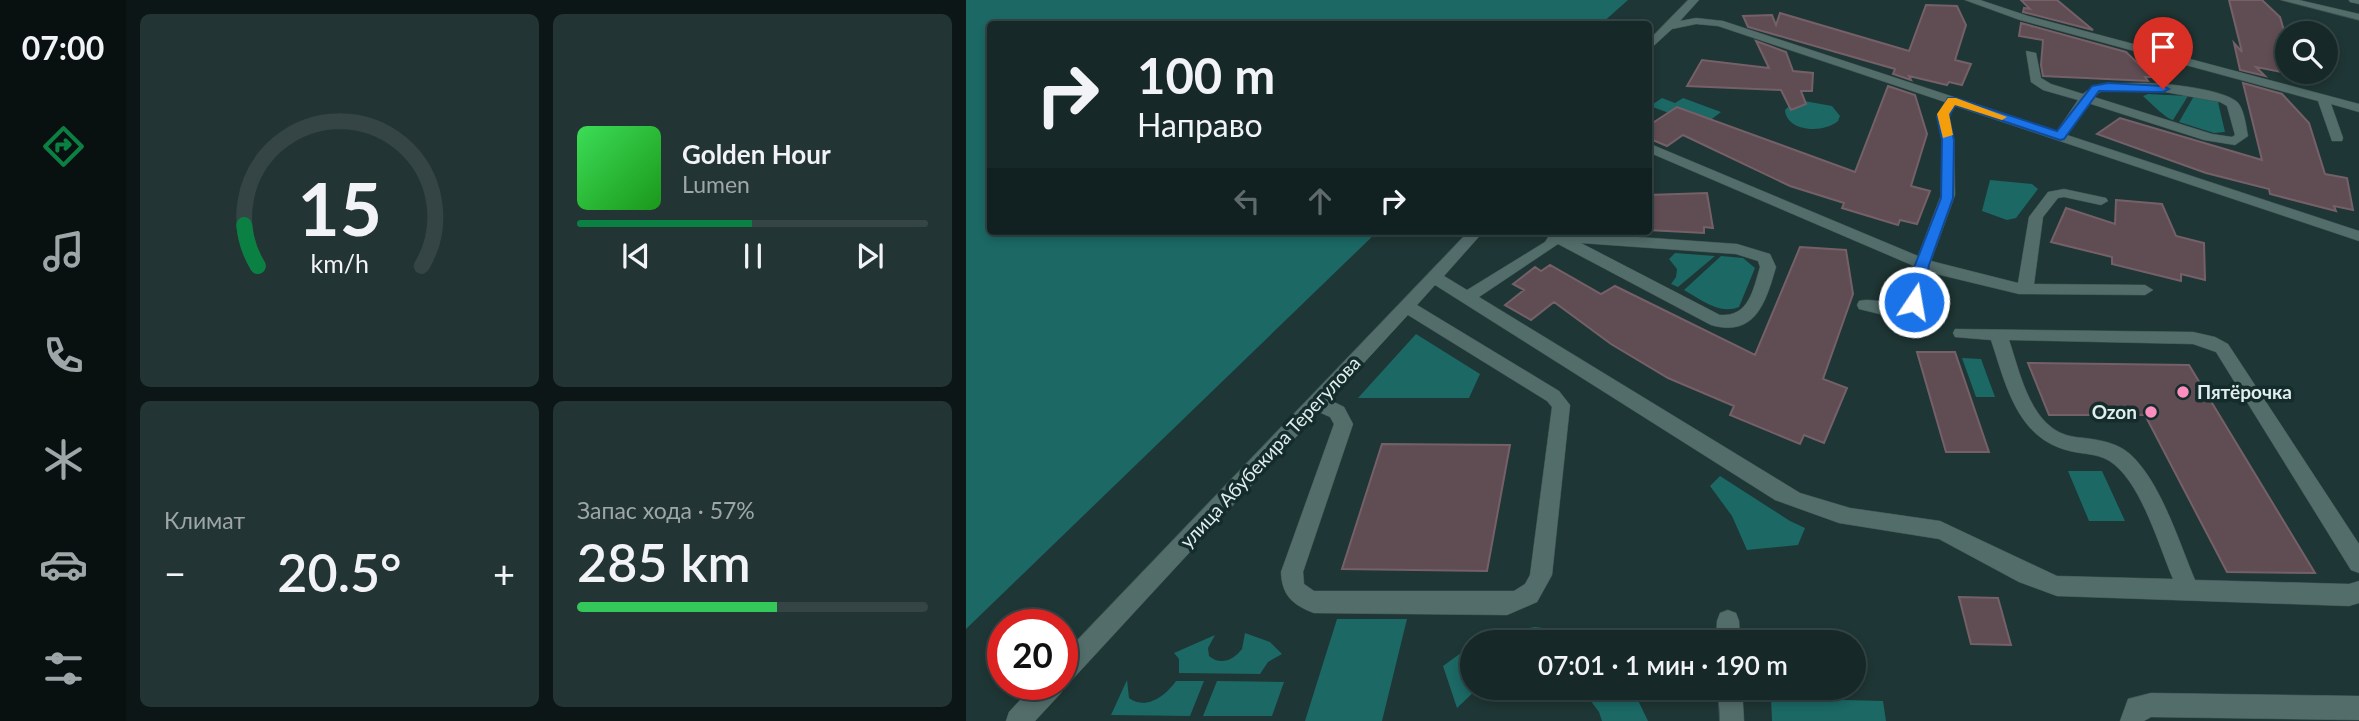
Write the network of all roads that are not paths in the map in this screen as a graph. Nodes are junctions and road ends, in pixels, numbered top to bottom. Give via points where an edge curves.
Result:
1 (1694, 0) edge
2 (1970, 0) edge
3 (2286, 0) edge
4 (2359, 17) edge
5 (1670, 26) junction
6 (1652, 44) edge
7 (2030, 53) dead end
8 (2323, 98) junction
9 (2087, 99) junction
10 (1952, 100) junction
11 (2359, 108) edge
12 (2060, 136) junction
13 (2337, 138) dead end
14 (1652, 149) edge
15 (2101, 201) dead end
16 (1473, 235) edge
17 (1557, 235) edge
18 (1560, 235) edge
19 (1570, 235) edge
20 (2359, 236) edge
21 (1922, 265) junction
22 (1434, 277) junction
23 (2025, 289) junction
24 (2145, 290) dead end
25 (1467, 297) junction
26 (1865, 305) dead end
27 (1407, 306) junction
28 (1961, 333) dead end
29 (1998, 334) junction
30 (1317, 402) junction
31 (2359, 563) edge
32 (2189, 591) junction
33 (2359, 592) edge
34 (1078, 657) edge
35 (1037, 700) edge
36 (1731, 700) edge
37 (2359, 708) edge
38 (2283, 714) edge
39 (1018, 721) edge
40 (1732, 721) edge
41 (2132, 721) edge

1 - 5 street
2 - 8 street
3 - 4 street
5 - 6 street
5 - 10 street via 1696,20 1719,23
7 - 9 street via 2037,82
8 - 11 street
8 - 13 street
9 - 9 street via 2216,139 2235,141 2242,136 2233,104 2211,94 2104,87
9 - 12 street
10 - 12 street
10 - 21 street via 1943,117 1948,140 1948,195
12 - 20 street
14 - 21 street
15 - 23 street via 2053,195 2036,217
16 - 22 street, улица Абубекира Терегулова
17 - 25 street
18 - 19 street via 1726,323 1751,313 1768,267 1765,258 1737,249
21 - 23 street
21 - 26 street via 1911,307 1892,311
22 - 25 street
22 - 27 street, улица Абубекира Терегулова
23 - 24 street
25 - 32 street via 1804,504 1846,517 1938,530 2057,586
27 - 30 street, улица Абубекира Терегулова
27 - 30 street via 1561,405 1541,575 1529,596 1494,604 1314,602 1298,595 1292,572 1344,425 1337,412
28 - 29 street
29 - 31 street via 2193,338 2216,344
29 - 32 street via 2034,424 2059,441 2114,453 2135,473
30 - 34 street, улица Абубекира Терегулова
32 - 33 street
35 - 39 street
36 - 40 street
37 - 38 street
38 - 41 street via 2143,706

